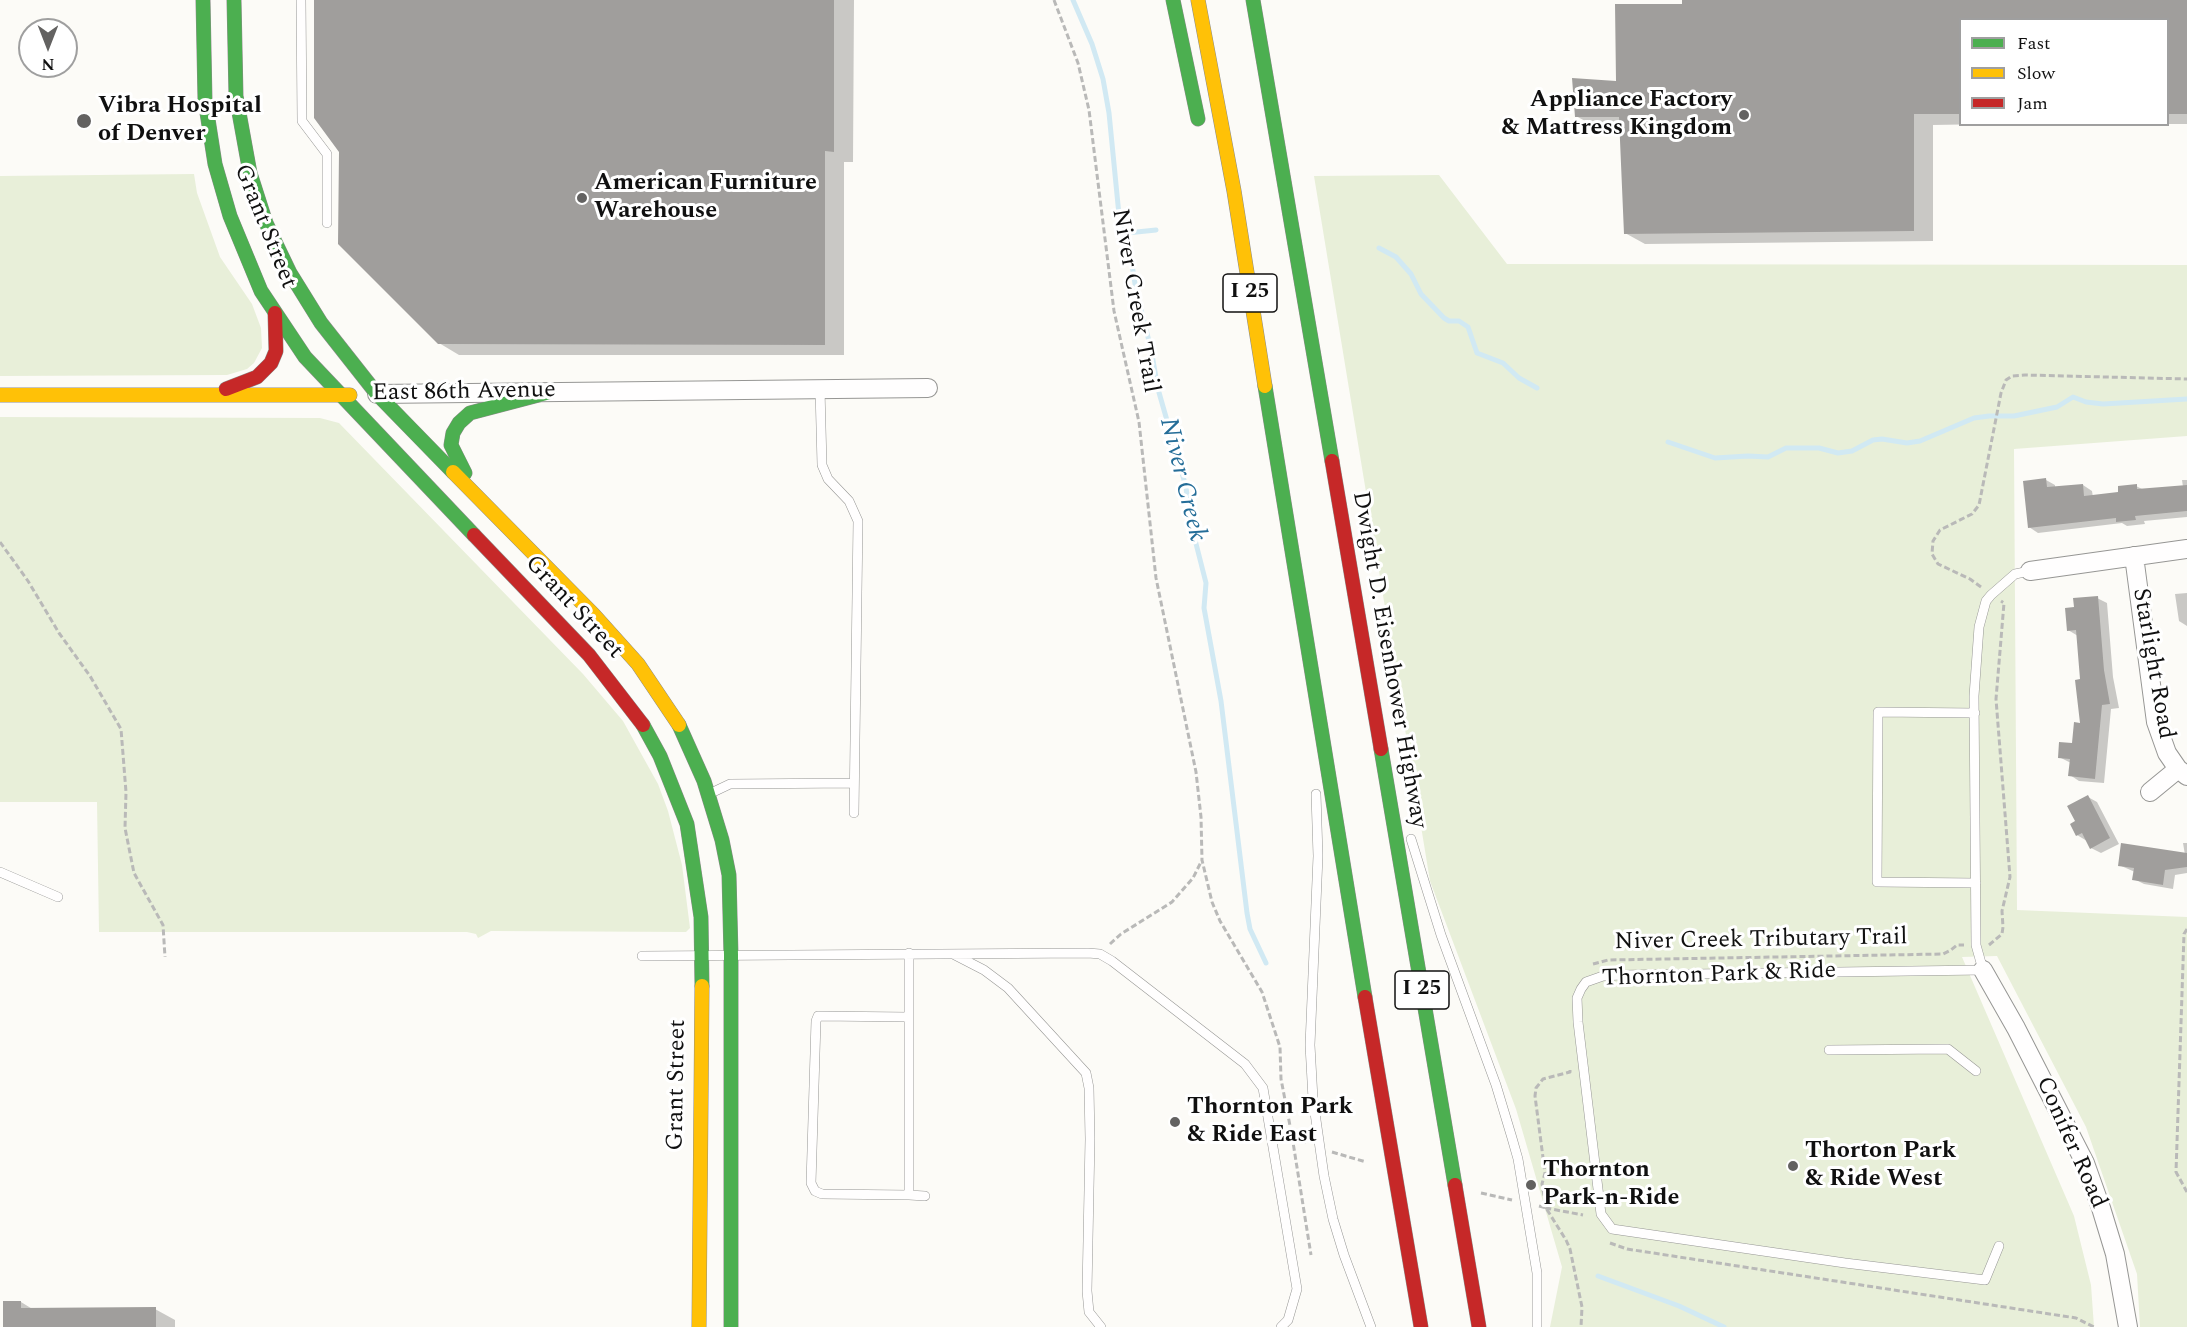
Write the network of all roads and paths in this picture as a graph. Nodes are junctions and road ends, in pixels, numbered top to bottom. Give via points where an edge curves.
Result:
1 (203, 0) edge
2 (234, 0) edge
3 (301, 0) edge
4 (1054, 0) edge
5 (1173, 0) edge
6 (1198, 0) edge
7 (1253, 0) edge
8 (1278, 58) dead end
9 (1202, 136) dead end
10 (1213, 154) dead end
11 (1234, 190) junction
12 (1291, 220) junction
13 (327, 223) dead end
14 (275, 312) junction
15 (2187, 379) edge
16 (928, 388) dead end
17 (820, 389) junction
18 (550, 392) junction
19 (209, 394) junction
20 (377, 394) junction
21 (0, 395) edge
22 (340, 395) junction
23 (479, 497) junction
24 (0, 542) edge
25 (2187, 549) edge
26 (2134, 556) junction
27 (2030, 571) joint
28 (1983, 589) dead end
29 (1998, 600) dead end
30 (1364, 652) junction
31 (1310, 666) junction
32 (1975, 713) junction
33 (1314, 743) dead end
34 (2183, 772) edge
35 (854, 783) junction
36 (1316, 786) dead end
37 (1398, 789) dead end
38 (2150, 792) dead end
39 (708, 794) junction
40 (854, 813) dead end
41 (1410, 834) dead end
42 (1202, 860) junction
43 (0, 872) edge
44 (1976, 883) junction
45 (58, 897) dead end
46 (2187, 929) edge
47 (1959, 945) dead end
48 (1989, 945) dead end
49 (909, 953) junction
50 (951, 953) junction
51 (1100, 954) junction
52 (702, 955) junction
53 (731, 955) junction
54 (642, 956) dead end
55 (165, 957) dead end
56 (1588, 966) dead end
57 (1983, 970) junction
58 (909, 1017) junction
59 (1829, 1050) dead end
60 (1569, 1062) dead end
61 (1976, 1071) dead end
62 (1281, 1079) dead end
63 (1292, 1136) dead end
64 (2187, 1192) edge
65 (909, 1195) junction
66 (925, 1196) dead end
67 (1583, 1215) dead end
68 (1566, 1240) dead end
69 (1999, 1246) dead end
70 (1311, 1255) dead end
71 (699, 1327) edge
72 (731, 1327) edge
73 (1101, 1327) edge
74 (1281, 1327) edge
75 (1371, 1327) edge
76 (1421, 1327) edge
77 (1479, 1327) edge
78 (1537, 1327) edge
79 (1581, 1327) edge
80 (2128, 1327) edge

1 - 14 main road, Grant Street via 205,100 214,164 230,216 261,291
2 - 20 main road, Grant Street via 238,107 250,173 266,223 321,324
3 - 13 lane via 302,121 327,154
4 - 42 path, Niver Creek Trail via 1078,63 1089,110 1118,334 1139,422 1156,579 1196,772
5 - 9 main road
6 - 11 main road, I 25
7 - 12 main road, Dwight D. Eisenhower Highway / I 25
8 - 12 main road
10 - 11 main road
11 - 31 main road, I 25
12 - 30 main road, Dwight D. Eisenhower Highway / I 25
14 - 19 main road via 276,351 271,363 257,378
14 - 22 main road, Grant Street via 305,357
15 - 28 path via 2017,375 2006,380 1979,505 1972,514 1940,530 1932,548 1938,564
16 - 17 street, East 86th Avenue
17 - 18 street, East 86th Avenue
17 - 35 lane via 822,465 828,479 849,501 858,521
18 - 20 street, East 86th Avenue
18 - 23 main road via 470,413 453,433 451,445 455,456
19 - 21 main road, East 86th Avenue
19 - 22 main road, East 86th Avenue
20 - 22 main road, East 86th Avenue
20 - 23 main road, Grant Street
22 - 52 main road, Grant Street via 589,655 641,721 660,756 687,824 701,917
23 - 39 main road, Grant Street via 638,664 678,722
24 - 55 path via 121,729 125,828 134,873 164,925
25 - 26 street
26 - 27 street
26 - 34 street, Starlight Road via 2156,722 2167,753
27 - 32 lane via 2015,574 1986,601 1979,627
29 - 48 path via 2004,603 1996,699 2010,877 2001,934
30 - 37 lane
30 - 77 main road, Dwight D. Eisenhower Highway / I 25
31 - 33 lane
31 - 76 main road, I 25
32 - 44 lane
32 - 44 lane via 1878,712 1877,882
34 - 38 street, Starlight Road
35 - 39 lane via 730,784
35 - 40 lane
36 - 75 lane via 1318,856 1310,1045 1313,1099 1333,1219
39 - 53 main road, Grant Street via 729,875
41 - 78 lane via 1512,1137 1537,1273
42 - 51 path via 1193,878 1172,902 1121,934
42 - 62 path, Niver Creek Trail via 1220,921 1262,992 1275,1027
43 - 45 lane
44 - 57 lane via 1976,952
46 - 64 path via 2176,1172
47 - 56 path, Niver Creek Tributary Trail via 1943,954 1608,960
49 - 50 lane
49 - 53 lane
49 - 58 lane
50 - 51 lane
50 - 73 lane via 1008,988 1086,1073 1090,1139 1087,1291 1089,1312
51 - 74 lane via 1245,1064 1263,1088 1298,1289 1288,1320
52 - 53 lane
52 - 54 lane
52 - 71 main road, Grant Street
53 - 72 main road, Grant Street
57 - 69 lane, Thornton Park & Ride via 1596,978 1586,982 1577,998 1578,1022 1600,1214 1612,1229 1985,1280
57 - 80 street, Conifer Road via 2085,1163 2115,1254
58 - 65 lane
58 - 65 lane via 818,1016 811,1183 814,1191 822,1194
59 - 61 lane via 1948,1049
60 - 67 path via 1570,1072 1543,1079 1536,1088 1545,1173 1542,1184 1546,1208
63 - 70 path
65 - 66 lane
68 - 79 path via 1580,1296

